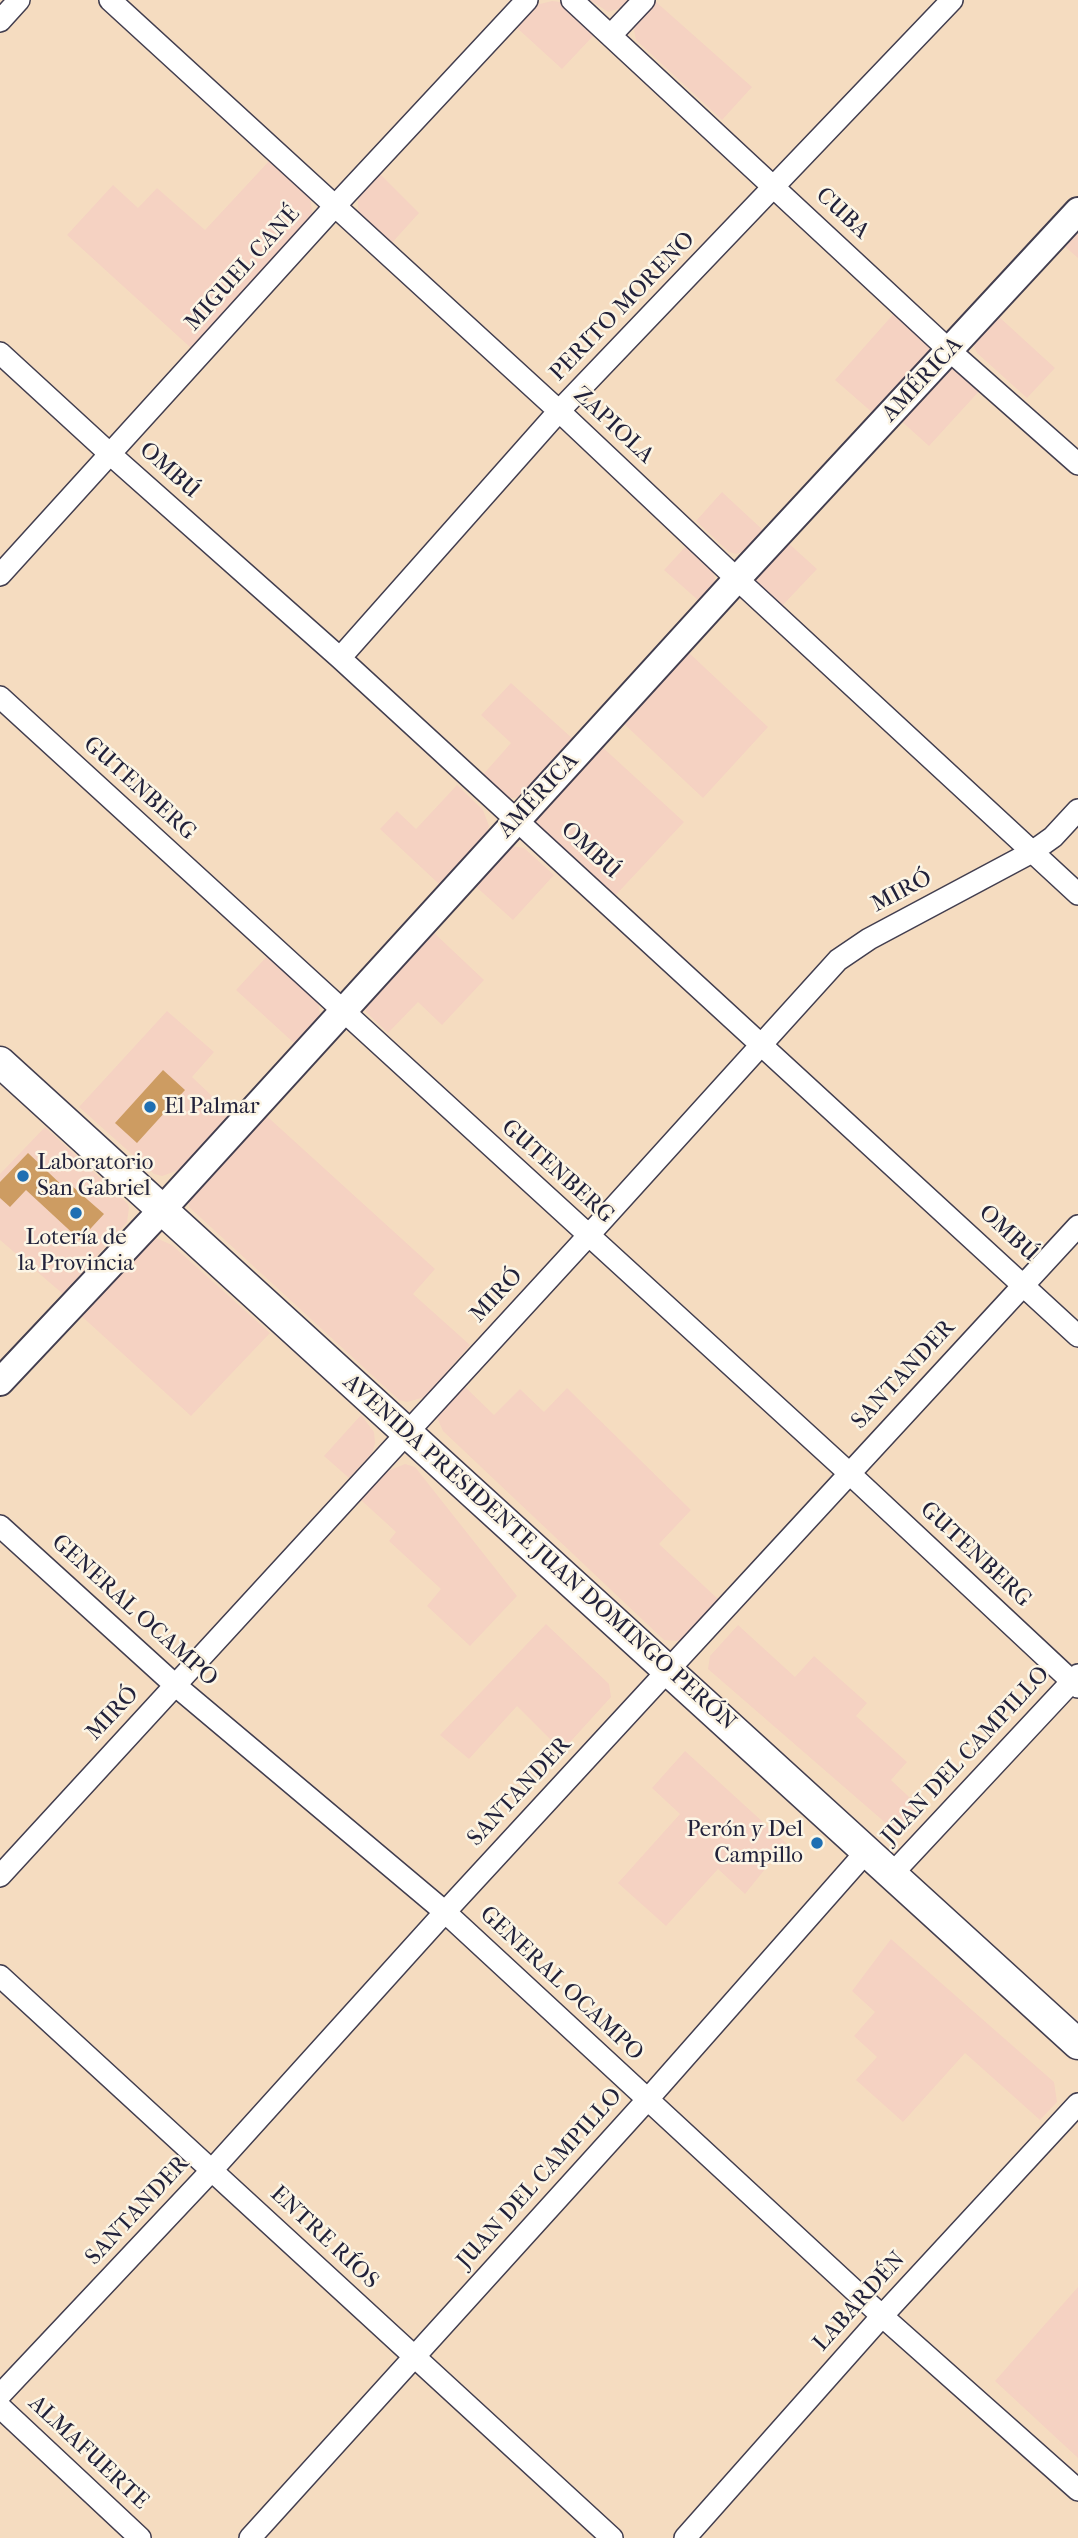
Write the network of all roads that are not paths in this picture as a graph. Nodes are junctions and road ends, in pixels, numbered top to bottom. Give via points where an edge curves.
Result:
1 (19, 0) edge
2 (110, 0) edge
3 (527, 0) edge
4 (572, 0) edge
5 (644, 0) edge
6 (952, 0) edge
7 (0, 21) edge
8 (611, 35) junction
9 (774, 187) junction
10 (335, 206) junction
11 (1078, 211) edge
12 (950, 351) junction
13 (0, 352) edge
14 (559, 411) junction
15 (110, 454) junction
16 (1078, 464) edge
17 (0, 575) edge
18 (737, 579) junction
19 (340, 659) junction
20 (0, 697) edge
21 (1078, 810) edge
22 (517, 820) junction
23 (1032, 852) junction
24 (1078, 894) edge
25 (342, 1010) junction
26 (761, 1044) junction
27 (0, 1062) edge
28 (161, 1211) junction
29 (1078, 1226) edge
30 (588, 1236) junction
31 (1024, 1285) junction
32 (1078, 1336) edge
33 (0, 1382) edge
34 (406, 1432) junction
35 (849, 1473) junction
36 (0, 1526) edge
37 (668, 1670) junction
38 (1076, 1681) edge
39 (176, 1685) junction
40 (866, 1852) junction
41 (892, 1874) junction
42 (0, 1875) edge
43 (445, 1912) junction
44 (0, 1976) edge
45 (1078, 2044) edge
46 (648, 2099) junction
47 (1078, 2104) edge
48 (212, 2170) junction
49 (882, 2316) junction
50 (413, 2357) junction
51 (0, 2395) edge
52 (0, 2407) edge
53 (1078, 2490) edge
54 (140, 2538) edge
55 (250, 2538) edge
56 (612, 2538) edge
57 (685, 2538) edge

1 - 7 street
2 - 10 street, ZAPIOLA
3 - 10 street, MIGUEL CANÉ
4 - 8 street, CUBA
5 - 8 street
6 - 9 street, PERITO MORENO
8 - 9 street, CUBA
9 - 12 street, CUBA
9 - 14 street, PERITO MORENO
10 - 14 street, ZAPIOLA
10 - 15 street, MIGUEL CANÉ
11 - 12 street, AMÉRICA
12 - 16 street, CUBA
12 - 18 street, AMÉRICA
13 - 15 street, OMBÚ
14 - 18 street, ZAPIOLA
14 - 19 street, PERITO MORENO
15 - 17 street, MIGUEL CANÉ
15 - 19 street, OMBÚ
18 - 22 street, AMÉRICA
18 - 23 street, ZAPIOLA
19 - 22 street, OMBÚ
20 - 25 street, GUTENBERG
21 - 23 street, MIRÓ
22 - 25 street, AMÉRICA
22 - 26 street, OMBÚ
23 - 24 street, ZAPIOLA
23 - 26 street, MIRÓ via 852,949
25 - 28 street, AMÉRICA
25 - 30 street, GUTENBERG
26 - 30 street, MIRÓ
26 - 31 street, OMBÚ
27 - 28 main road, AVENIDA PRESIDENTE JUAN DOMINGO PERÓN
28 - 33 street, AMÉRICA
28 - 34 main road, AVENIDA PRESIDENTE JUAN DOMINGO PERÓN
29 - 31 street, SANTANDER
30 - 34 street, MIRÓ
30 - 35 street, GUTENBERG
31 - 32 street, OMBÚ
31 - 35 street, SANTANDER
34 - 37 main road, AVENIDA PRESIDENTE JUAN DOMINGO PERÓN
34 - 39 street, MIRÓ
35 - 37 street, SANTANDER
35 - 38 street, GUTENBERG
36 - 39 street, GENERAL OCAMPO
37 - 40 main road, AVENIDA PRESIDENTE JUAN DOMINGO PERÓN
37 - 43 street, SANTANDER
38 - 41 street, JUAN DEL CAMPILLO
39 - 42 street, MIRÓ
39 - 43 street, GENERAL OCAMPO
40 - 41 main road, AVENIDA PRESIDENTE JUAN DOMINGO PERÓN
40 - 46 street, JUAN DEL CAMPILLO
41 - 45 main road, AVENIDA PRESIDENTE JUAN DOMINGO PERÓN
43 - 46 street, GENERAL OCAMPO
43 - 48 street, SANTANDER
44 - 48 street, ENTRE RÍOS
46 - 49 street, GENERAL OCAMPO
46 - 50 street, JUAN DEL CAMPILLO
47 - 49 street, LABARDÉN
48 - 50 street, ENTRE RÍOS
48 - 51 street, SANTANDER
49 - 53 street, GENERAL OCAMPO
49 - 57 street, LABARDÉN
50 - 55 street, JUAN DEL CAMPILLO
50 - 56 street, ENTRE RÍOS
52 - 54 street, ALMAFUERTE

